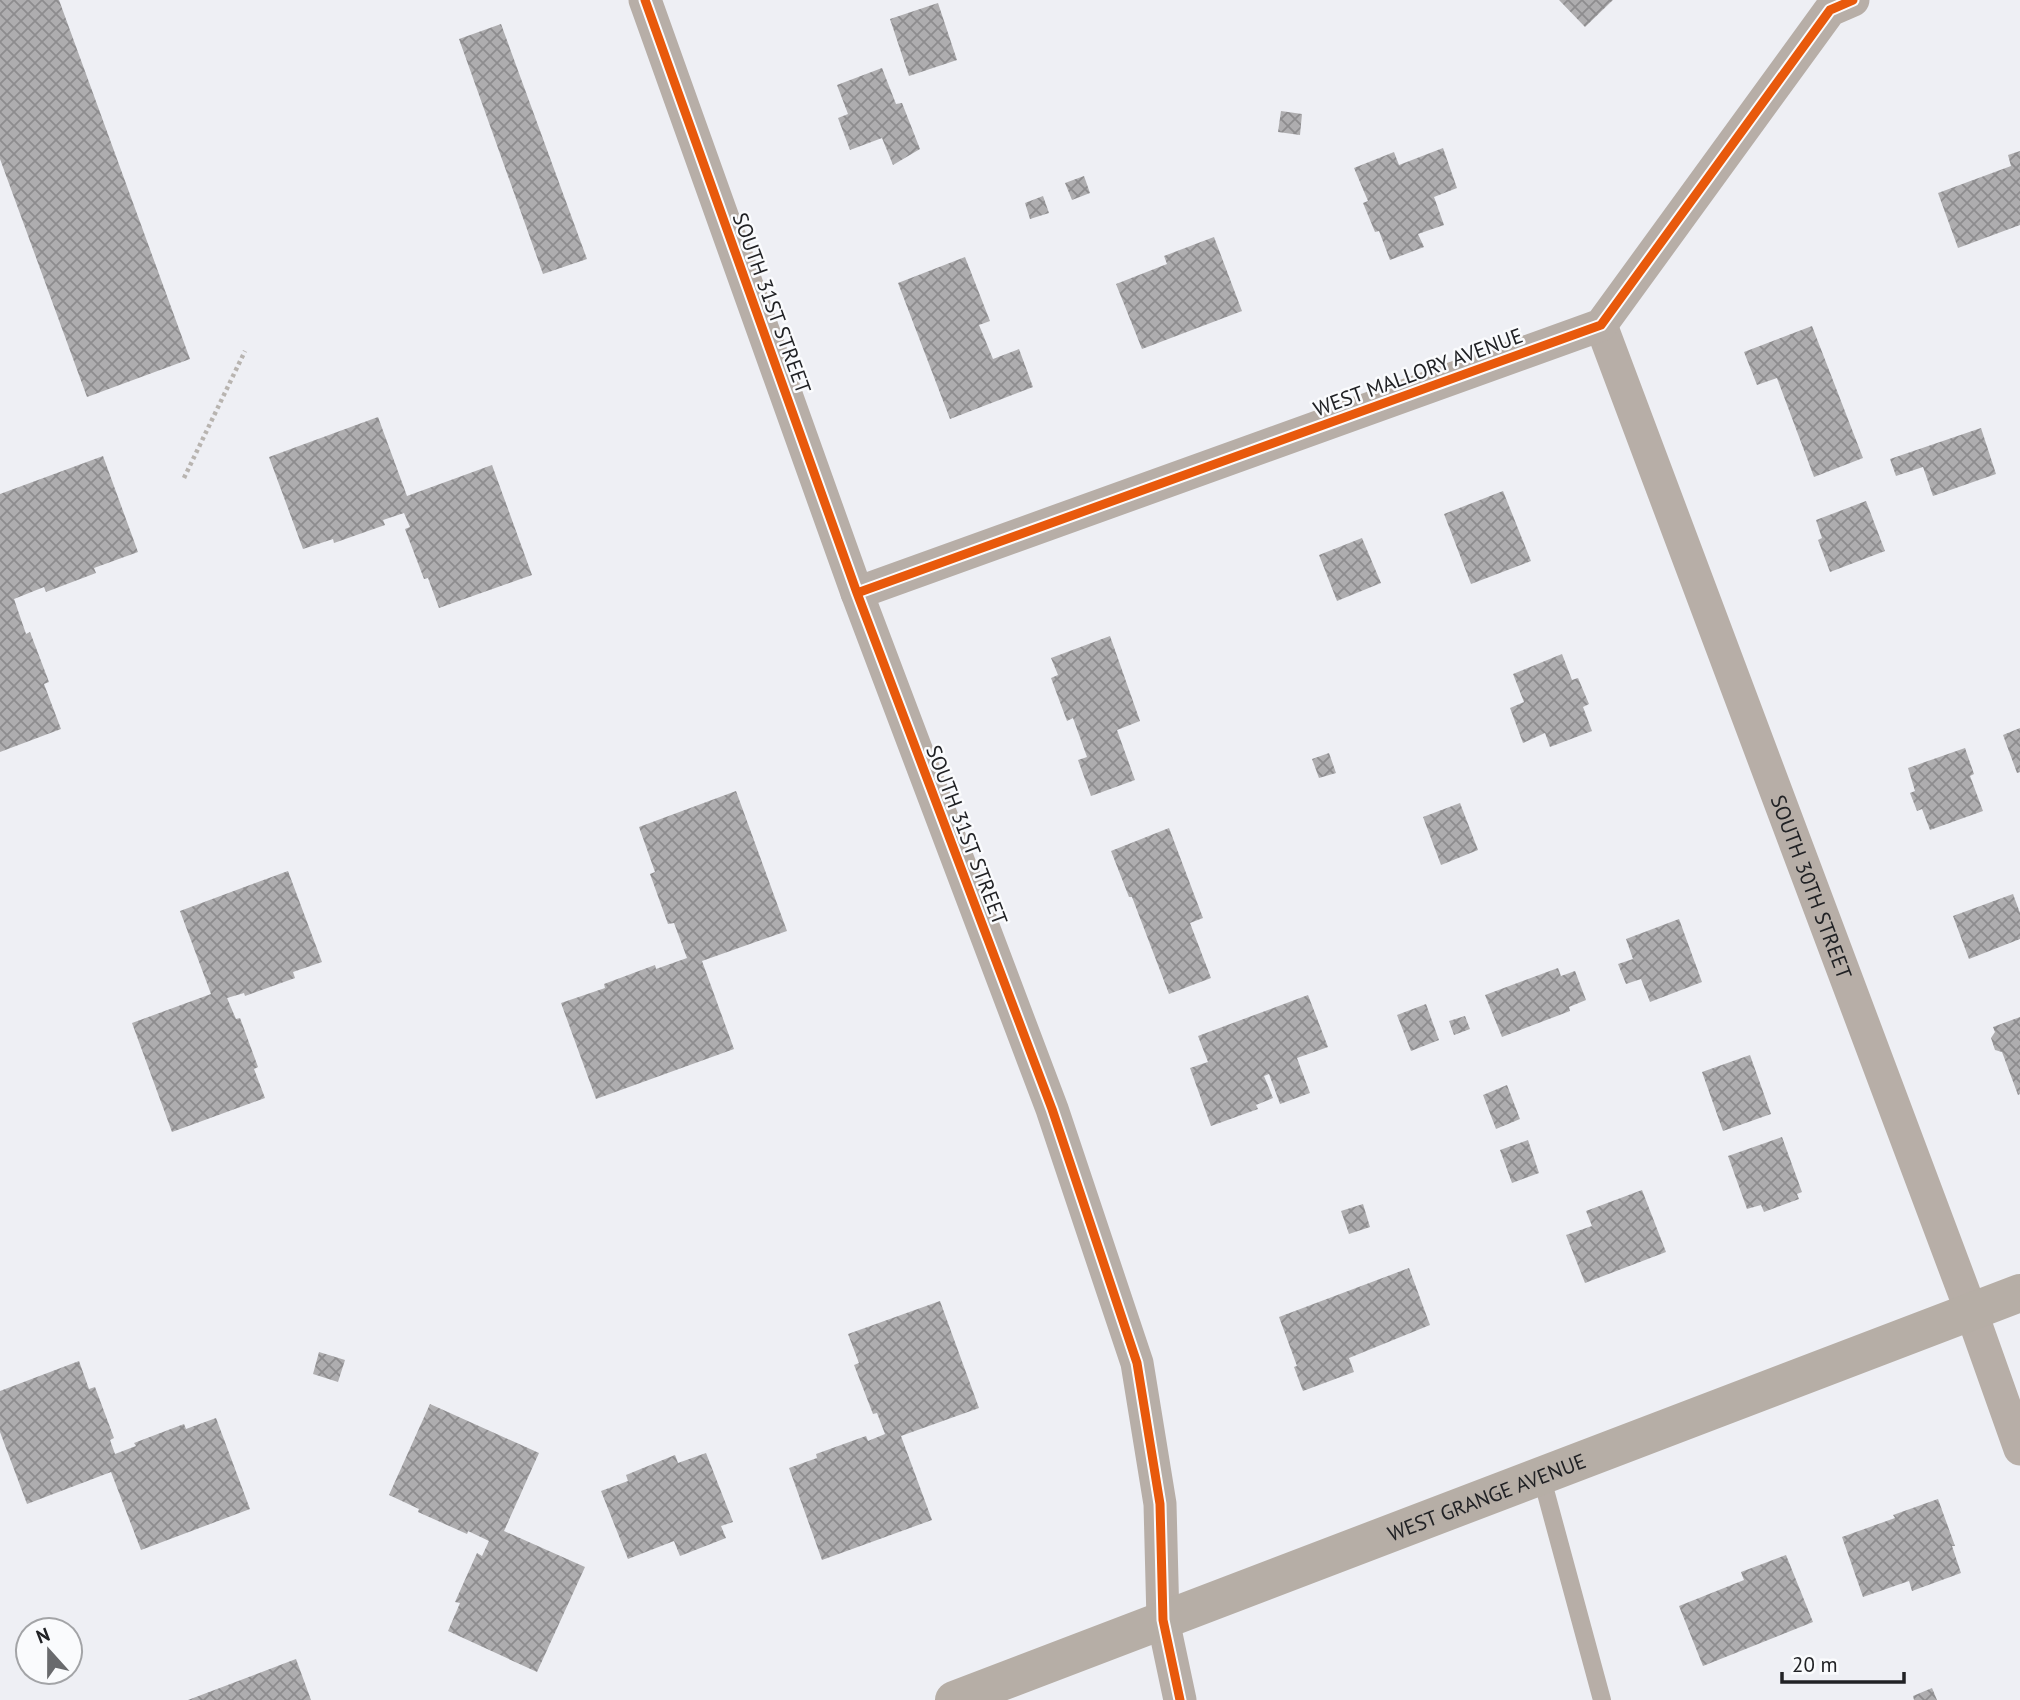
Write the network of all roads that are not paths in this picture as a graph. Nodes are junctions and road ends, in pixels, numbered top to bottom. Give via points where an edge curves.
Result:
1 (645, 0) edge
2 (1834, 3) edge
3 (1601, 325) junction
4 (857, 593) junction
5 (2020, 1293) edge
6 (1971, 1311) junction
7 (2020, 1448) edge
8 (1541, 1475) junction
9 (1163, 1620) junction
10 (954, 1700) edge
11 (1180, 1700) edge
12 (1602, 1700) edge

1 - 4 street, SOUTH 31ST STREET
2 - 3 street
3 - 4 street, WEST MALLORY AVENUE
3 - 6 street, SOUTH 30TH STREET
4 - 9 street, SOUTH 31ST STREET via 1052,1109 1138,1363 1160,1504
5 - 6 street, WEST GRANGE AVENUE
6 - 7 street, SOUTH 30TH STREET
6 - 8 street, WEST GRANGE AVENUE
8 - 9 street, WEST GRANGE AVENUE
8 - 12 lane
9 - 10 street, WEST GRANGE AVENUE
9 - 11 street, SOUTH 31ST STREET

